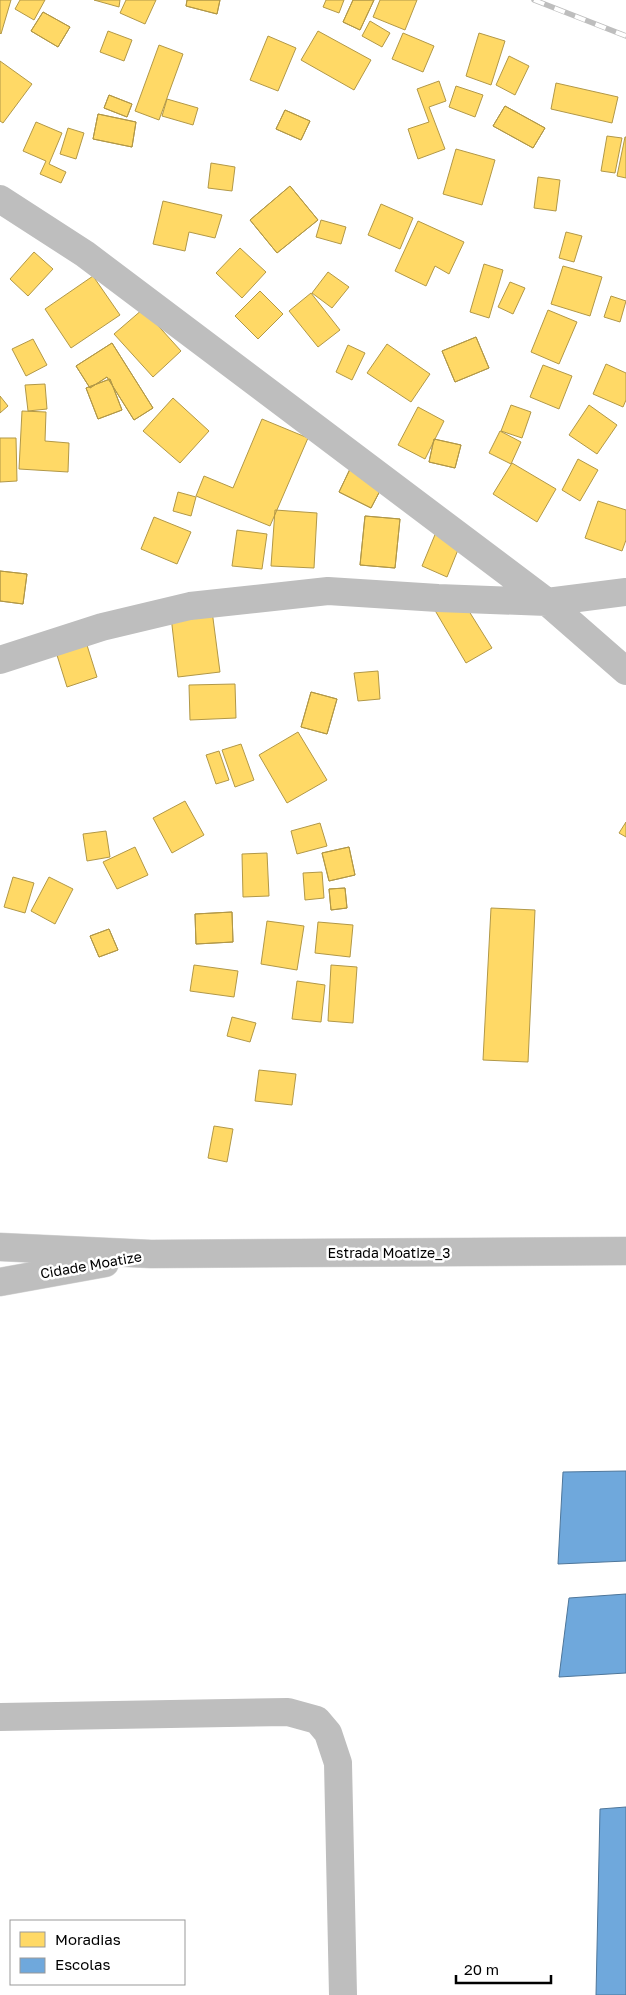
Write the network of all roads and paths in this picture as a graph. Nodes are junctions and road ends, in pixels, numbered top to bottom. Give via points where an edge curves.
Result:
1 (0, 199) edge
2 (626, 592) edge
3 (548, 602) junction
4 (0, 660) edge
5 (626, 671) edge
6 (0, 1247) edge
7 (626, 1251) edge
8 (151, 1254) junction
9 (0, 1282) edge
10 (0, 1717) edge
11 (343, 1995) edge

1 - 3 main road via 85,254
2 - 3 main road
3 - 4 main road via 318,592 190,606 102,628
3 - 5 main road
6 - 8 main road, Cidade Moatize
7 - 8 main road, Estrada Moatize_3
8 - 9 main road, Cidade Moatize
10 - 11 main road via 288,1712 317,1720 328,1733 338,1763

